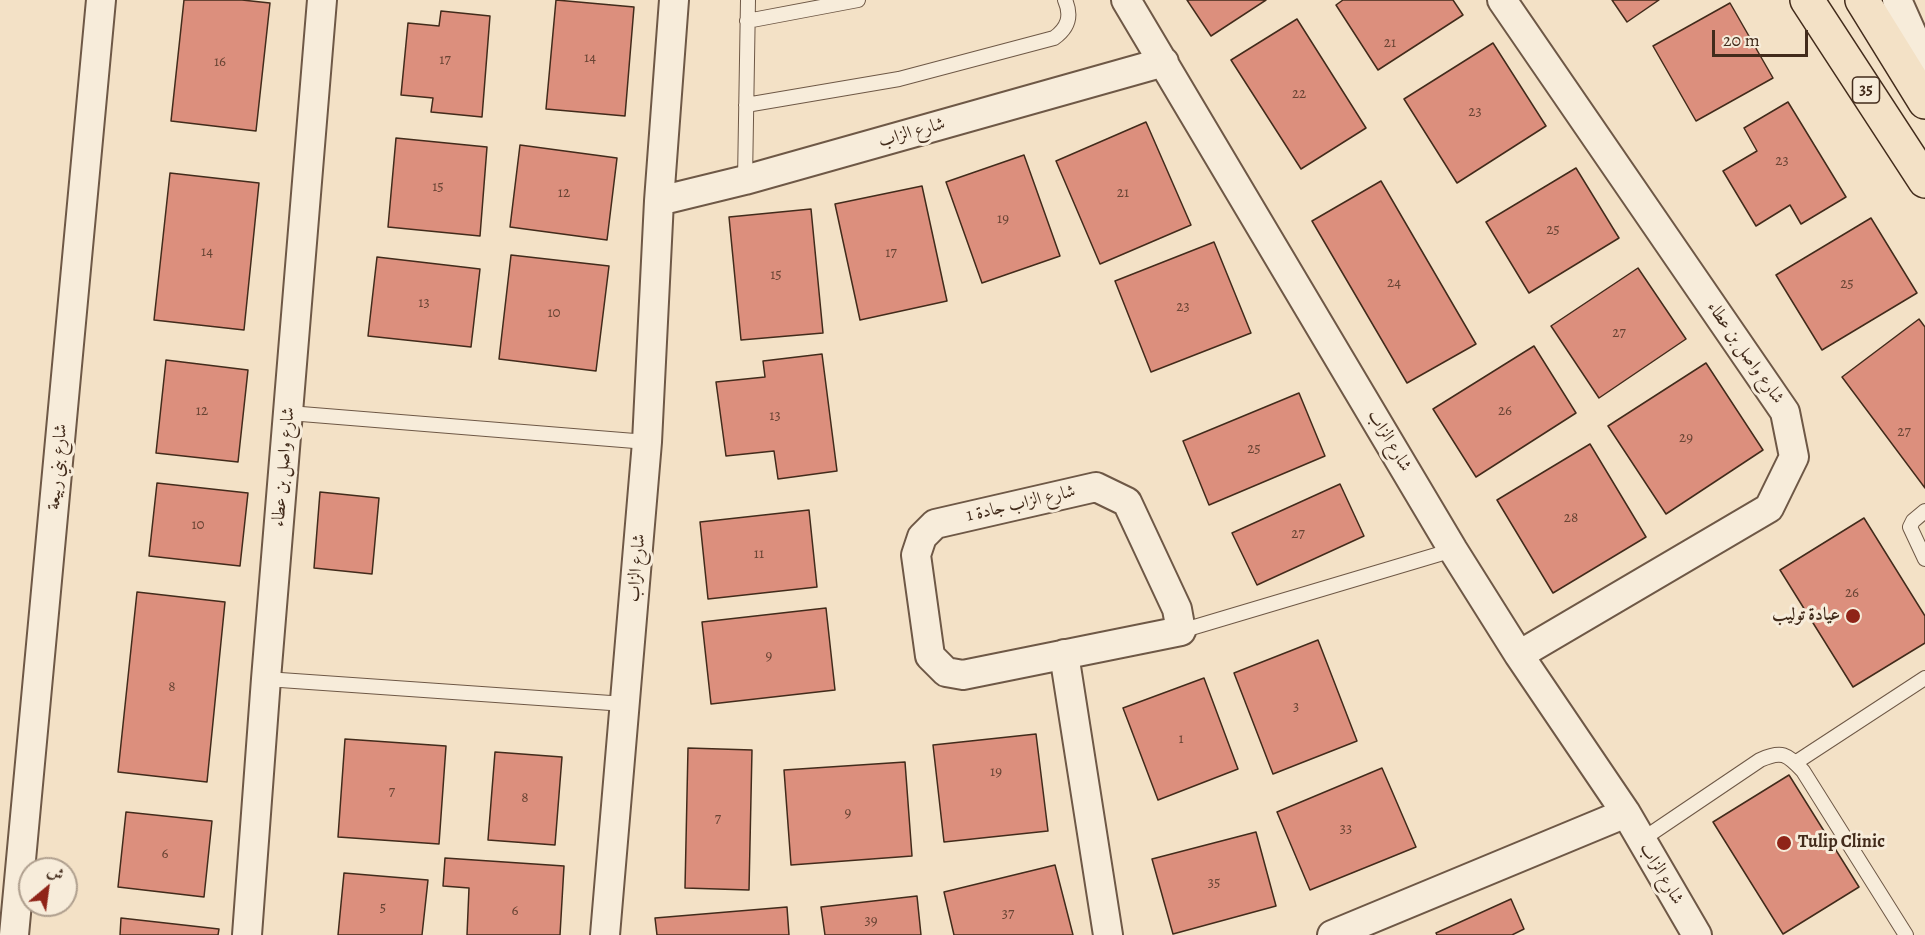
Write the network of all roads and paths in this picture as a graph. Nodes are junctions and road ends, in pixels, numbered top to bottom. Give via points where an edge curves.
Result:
1 (101, 0) edge
2 (322, 0) edge
3 (675, 0) edge
4 (748, 0) edge
5 (858, 0) edge
6 (1065, 0) edge
7 (1126, 0) edge
8 (1502, 0) edge
9 (1807, 0) edge
10 (1862, 0) edge
11 (1897, 0) edge
12 (747, 21) junction
13 (1164, 62) junction
14 (1925, 63) edge
15 (1925, 102) edge
16 (746, 105) junction
17 (745, 180) junction
18 (1925, 180) edge
19 (659, 201) junction
20 (289, 413) junction
21 (647, 442) junction
22 (1925, 511) edge
23 (1453, 550) junction
24 (1925, 560) edge
25 (1181, 631) junction
26 (1064, 654) junction
27 (1519, 655) junction
28 (266, 678) junction
29 (1925, 678) edge
30 (625, 704) junction
31 (1795, 763) junction
32 (1626, 813) junction
33 (1640, 841) junction
34 (14, 935) edge
35 (247, 935) edge
36 (605, 935) edge
37 (1108, 935) edge
38 (1332, 935) edge
39 (1697, 935) edge
40 (1906, 935) edge

1 - 34 street, شارع بني ربيعة
2 - 20 street, شارع واصل بن عطاء
3 - 19 street, شارع الزاب
4 - 12 lane
5 - 12 lane
6 - 16 lane via 1069,19 1054,38 899,79
7 - 13 street, شارع الزاب
8 - 27 street, شارع واصل بن عطاء via 1785,412 1794,457 1769,508
9 - 18 main road, 35
10 - 15 main road, 35
11 - 14 street
12 - 16 lane
13 - 17 street, شارع الزاب
13 - 23 street, شارع الزاب
16 - 17 lane
17 - 19 street, شارع الزاب
19 - 21 street, شارع الزاب
20 - 21 lane
20 - 28 street, شارع واصل بن عطاء
21 - 30 street, شارع الزاب
22 - 24 lane via 1910,527
23 - 25 lane
23 - 27 street, شارع الزاب
25 - 26 street, شارع الزاب جادة 1
25 - 26 street, شارع الزاب جادة 1 via 1177,609 1127,502 1096,487 935,524 922,537 916,555 930,656 946,672 963,675
26 - 37 street
27 - 32 street, شارع الزاب
28 - 30 lane
28 - 35 street, شارع واصل بن عطاء
29 - 31 lane
30 - 36 street, شارع الزاب
31 - 33 lane via 1777,754 1760,760
31 - 40 lane
32 - 33 street, شارع الزاب
32 - 38 street
33 - 39 street, شارع الزاب

